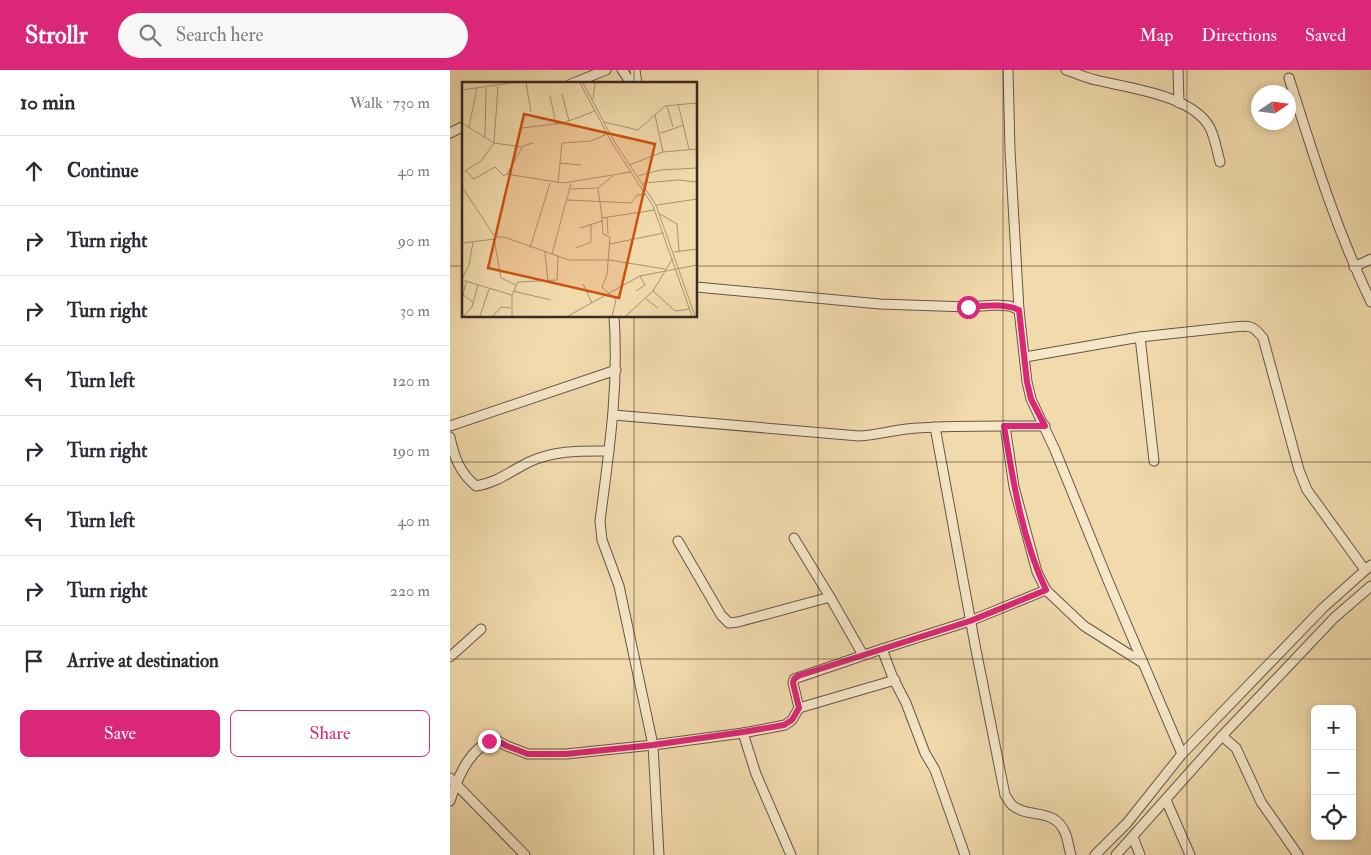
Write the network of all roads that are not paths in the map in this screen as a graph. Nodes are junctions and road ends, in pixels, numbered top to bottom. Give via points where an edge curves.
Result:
1 (606, 70) edge
2 (622, 70) edge
3 (1008, 70) edge
4 (1066, 70) edge
5 (1178, 70) edge
6 (1289, 78) dead end
7 (576, 82) edge
8 (631, 82) edge
9 (1179, 103) junction
10 (462, 127) edge
11 (450, 133) edge
12 (1220, 162) dead end
13 (1371, 259) edge
14 (1354, 267) junction
15 (698, 287) edge
16 (1371, 302) edge
17 (1019, 310) junction
18 (614, 318) edge
19 (1140, 337) junction
20 (1025, 357) junction
21 (616, 370) junction
22 (614, 415) junction
23 (450, 426) edge
24 (1004, 426) junction
25 (1045, 426) junction
26 (935, 427) junction
27 (450, 438) edge
28 (609, 451) junction
29 (1154, 461) dead end
30 (794, 538) dead end
31 (678, 541) dead end
32 (1368, 567) edge
33 (1371, 586) edge
34 (1046, 590) junction
35 (830, 596) junction
36 (970, 621) junction
37 (481, 629) dead end
38 (882, 649) junction
39 (863, 655) junction
40 (450, 657) edge
41 (1143, 663) junction
42 (895, 680) junction
43 (799, 708) junction
44 (743, 732) junction
45 (1222, 736) junction
46 (653, 745) junction
47 (1182, 754) junction
48 (453, 780) edge
49 (1166, 800) junction
50 (450, 801) edge
51 (1133, 837) junction
52 (525, 855) edge
53 (659, 855) edge
54 (792, 855) edge
55 (965, 855) edge
56 (1070, 855) edge
57 (1095, 855) edge
58 (1116, 855) edge
59 (1140, 855) edge
60 (1190, 855) edge
61 (1298, 855) edge

1 - 7 street
2 - 8 street
3 - 17 street
4 - 9 street
5 - 9 street
6 - 14 street via 1329,203
9 - 12 street via 1189,107 1210,128
10 - 11 street
13 - 14 street
14 - 16 street
15 - 17 street via 880,304 996,305
17 - 20 street
18 - 21 street
19 - 20 street
19 - 29 street
19 - 32 street via 1245,326 1255,328 1263,338 1299,470 1308,490
20 - 25 street via 1031,399
21 - 22 street
21 - 23 street
22 - 26 street via 859,436
22 - 28 street
24 - 25 street
24 - 26 street
24 - 34 street via 1014,488 1037,572
25 - 41 street
26 - 36 street
27 - 28 street via 459,466 476,486 548,455 570,451
28 - 46 street via 600,521 602,540 619,586
30 - 35 street
31 - 35 street via 721,615 729,623
32 - 47 street via 1323,608
33 - 45 street via 1334,618
34 - 36 street
34 - 41 street via 1084,626
35 - 39 street
36 - 38 street
36 - 56 street via 1005,795 1013,805 1057,821 1066,834
37 - 40 street
38 - 39 street
38 - 42 street
39 - 43 street via 794,679
41 - 47 street
42 - 43 street
42 - 55 street via 935,770
43 - 44 street via 792,720 784,725
44 - 46 street
44 - 54 street via 756,774
45 - 49 street
45 - 61 street via 1236,748 1261,802
46 - 48 street via 566,754 528,754 496,740 489,741
46 - 53 street
47 - 57 street via 1127,823
48 - 50 street
48 - 52 street
49 - 51 street
49 - 60 street
51 - 58 street
51 - 59 street

